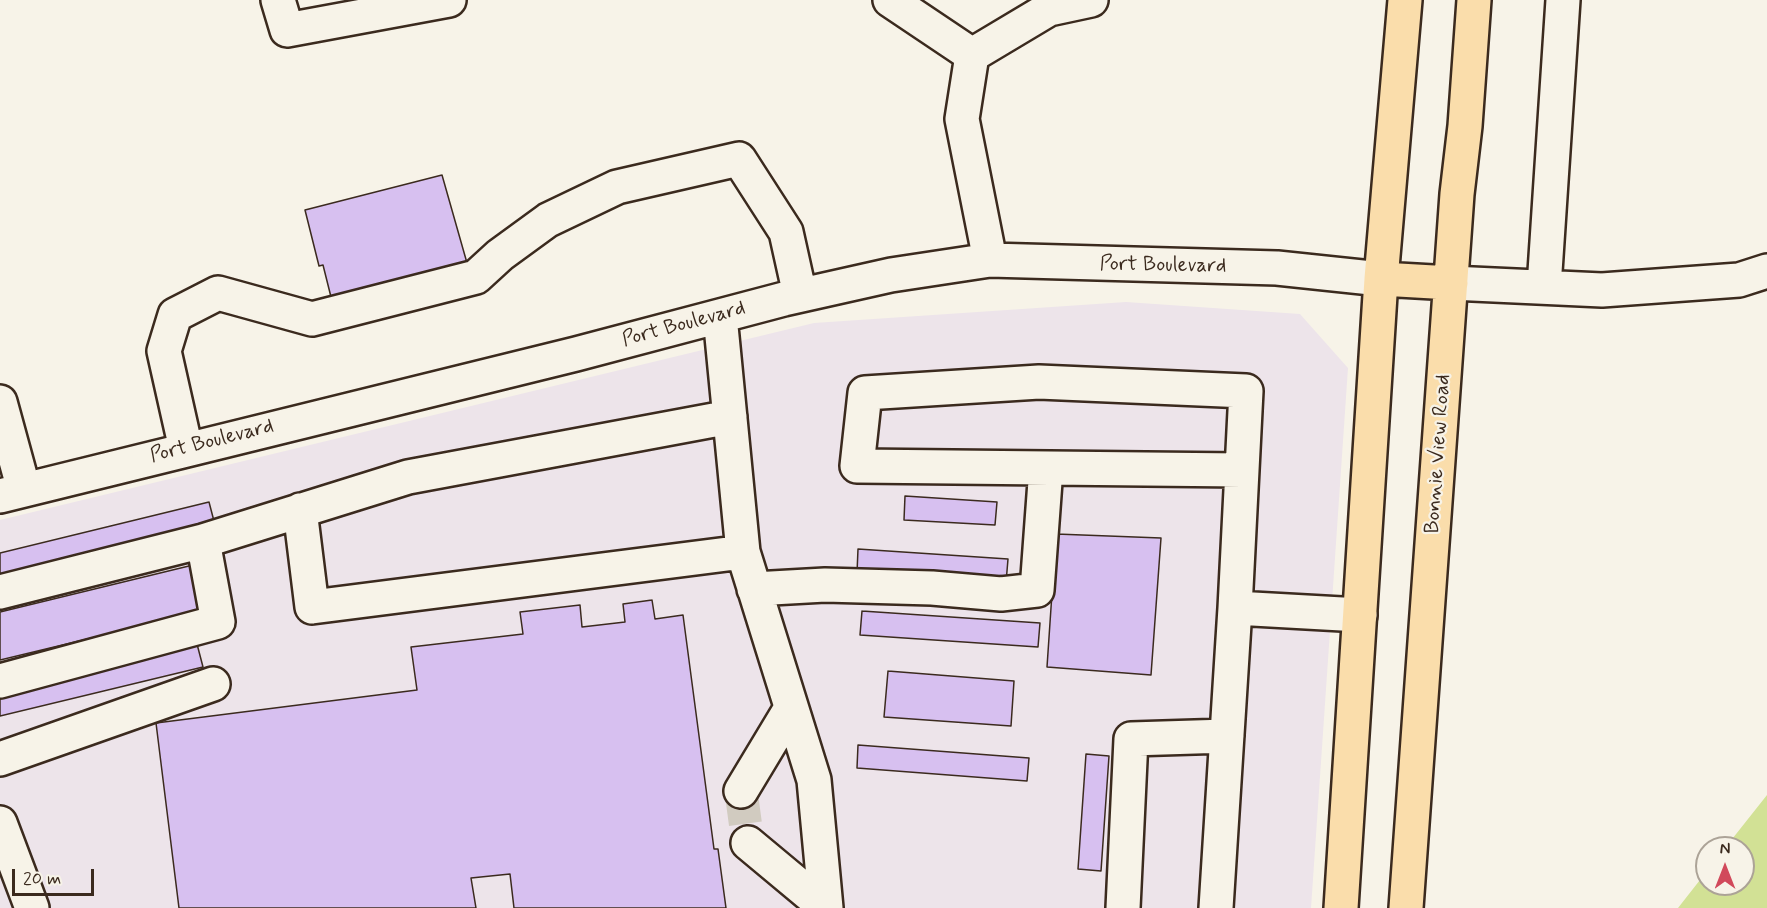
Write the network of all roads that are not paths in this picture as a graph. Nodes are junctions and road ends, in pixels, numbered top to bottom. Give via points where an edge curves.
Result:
1 (279, 0) edge
2 (449, 0) edge
3 (890, 0) edge
4 (1091, 0) edge
5 (1405, 0) edge
6 (1474, 0) edge
7 (1563, 0) edge
8 (1048, 4) edge
9 (972, 55) junction
10 (990, 260) junction
11 (1767, 271) edge
12 (1381, 279) junction
13 (1451, 283) junction
14 (1544, 287) junction
15 (800, 295) junction
16 (720, 316) junction
17 (0, 402) edge
18 (730, 417) junction
19 (186, 449) junction
20 (1046, 468) junction
21 (1242, 470) junction
22 (12, 493) edge
23 (300, 510) junction
24 (203, 541) junction
25 (743, 552) junction
26 (754, 589) junction
27 (0, 592) edge
28 (1235, 608) junction
29 (1360, 615) junction
30 (0, 681) edge
31 (213, 684) dead end
32 (791, 708) junction
33 (1227, 736) junction
34 (0, 759) edge
35 (741, 791) tunnel mouth
36 (0, 823) edge
37 (748, 843) tunnel mouth
38 (32, 908) edge
39 (826, 908) edge
40 (1123, 908) edge
41 (1216, 908) edge
42 (1341, 908) edge
43 (1406, 908) edge

1 - 2 street via 287,30
3 - 9 street
4 - 8 street
5 - 12 main road
6 - 13 main road, Bonnie View Road
7 - 14 street
8 - 9 street
9 - 10 street via 962,119
10 - 12 street, Port Boulevard via 1277,268
10 - 15 street, Port Boulevard via 891,275
11 - 14 street via 1739,280 1625,288
12 - 13 main road
12 - 29 main road
13 - 14 street
13 - 43 main road, Bonnie View Road
15 - 16 street, Port Boulevard
15 - 19 street via 786,232 740,159 617,187 548,220 476,277 312,319 218,293 175,315 164,351
16 - 18 street
16 - 19 street, Port Boulevard
17 - 22 street
18 - 23 street via 408,477
18 - 25 street
19 - 22 street, Port Boulevard
20 - 21 street
20 - 21 street via 857,466 865,393 1039,382 1246,391
20 - 26 street via 1037,590 1001,594 825,585
21 - 28 street
23 - 24 street
23 - 25 street via 312,607
24 - 27 street
24 - 30 street via 218,622
25 - 26 street
26 - 32 street
28 - 29 street
28 - 33 street
29 - 42 main road
31 - 34 street
32 - 35 street
32 - 39 street via 814,780
33 - 40 street via 1131,739
33 - 41 street
36 - 38 street
37 - 39 street

